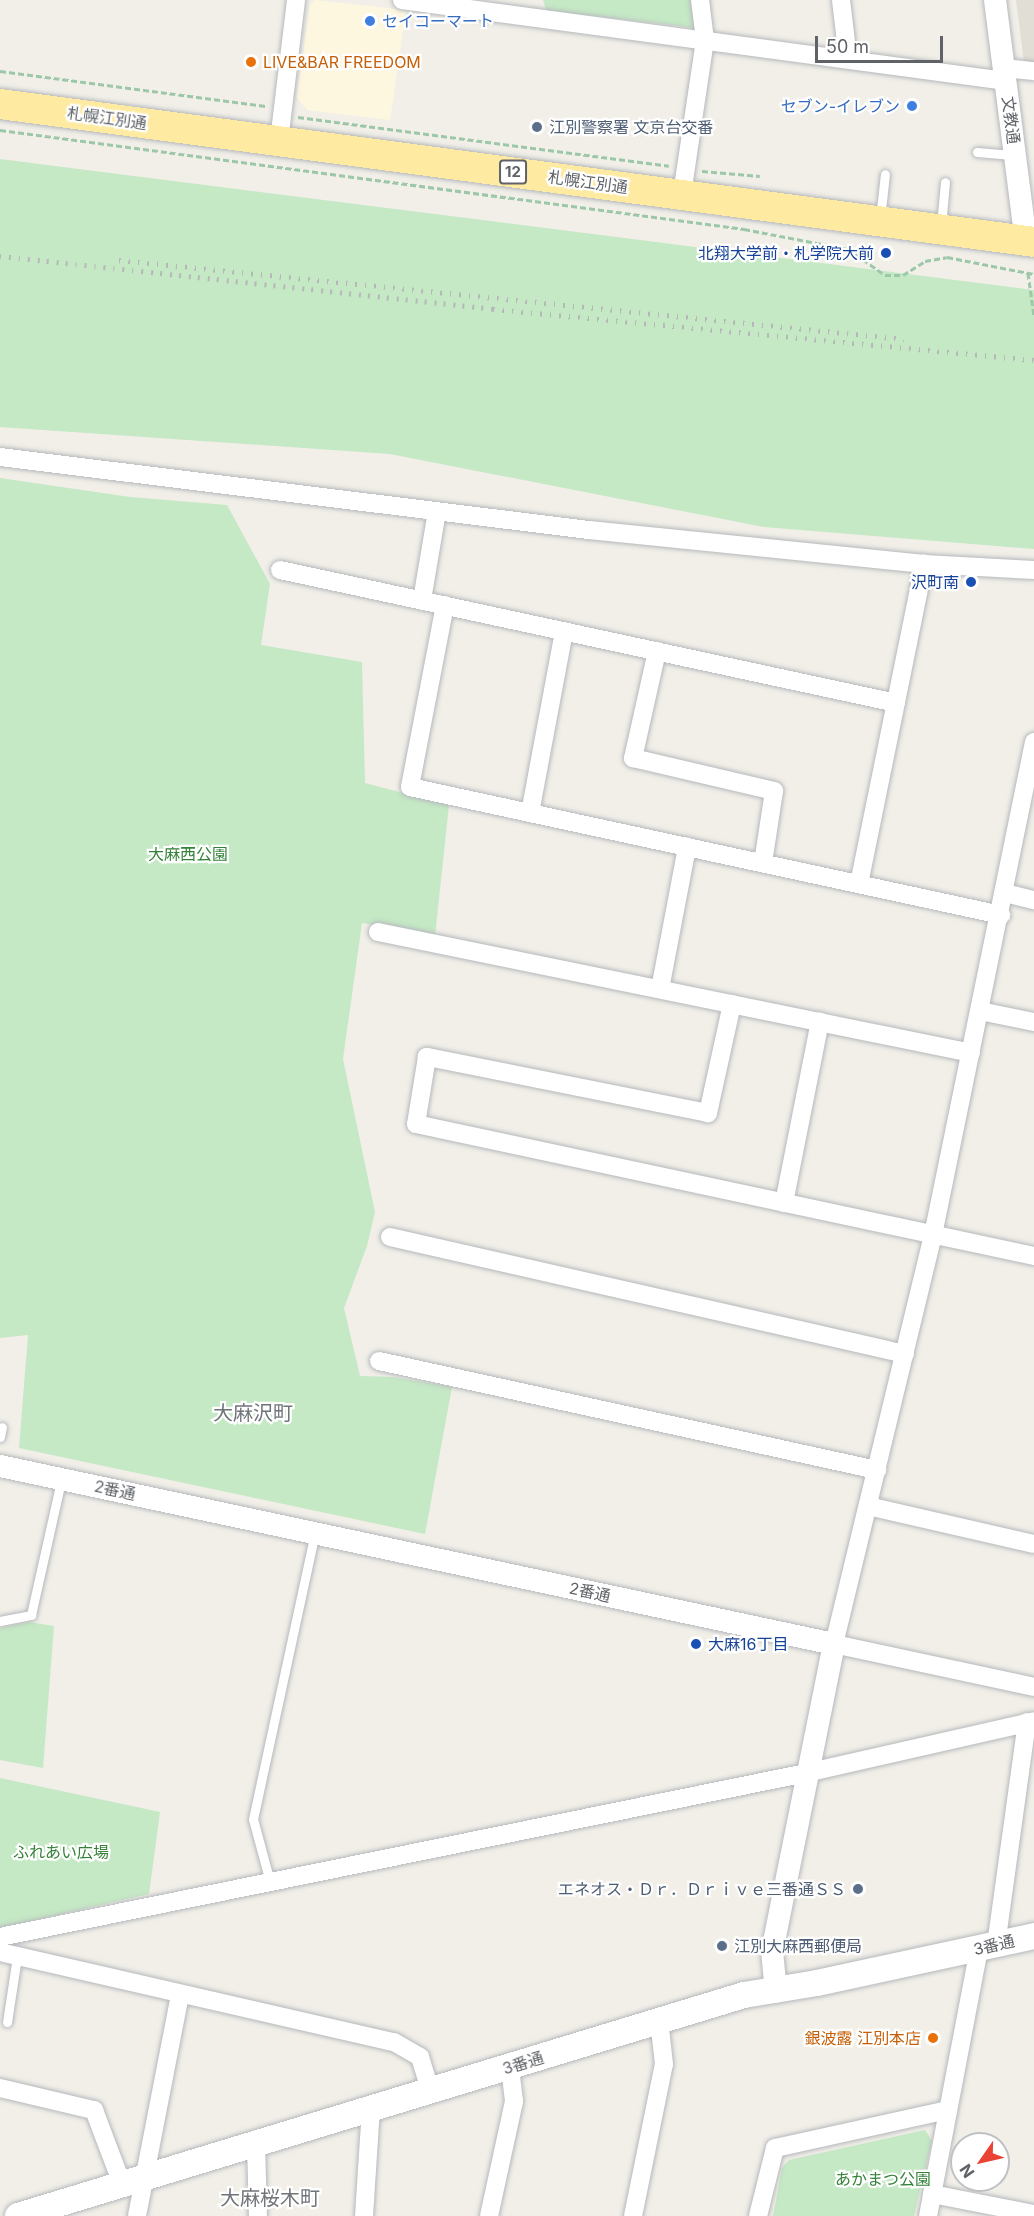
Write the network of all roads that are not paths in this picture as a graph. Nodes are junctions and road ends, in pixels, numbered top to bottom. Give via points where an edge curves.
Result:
1 (296, 0) edge
2 (402, 0) edge
3 (518, 0) edge
4 (700, 0) edge
5 (841, 0) edge
6 (995, 0) edge
7 (502, 13) junction
8 (705, 40) junction
9 (848, 59) junction
10 (1034, 71) edge
11 (1004, 75) junction
12 (0, 104) edge
13 (279, 141) junction
14 (977, 152) dead end
15 (1015, 155) junction
16 (885, 174) dead end
17 (685, 182) junction
18 (945, 182) dead end
19 (880, 221) junction
20 (941, 229) junction
21 (1030, 241) edge
22 (0, 457) edge
23 (437, 511) junction
24 (924, 564) junction
25 (280, 570) dead end
26 (1034, 570) edge
27 (422, 600) junction
28 (445, 605) junction
29 (564, 631) junction
30 (657, 651) junction
31 (896, 703) junction
32 (1034, 742) edge
33 (530, 813) junction
34 (687, 847) junction
35 (763, 863) junction
36 (859, 884) junction
37 (1005, 893) junction
38 (1034, 900) edge
39 (1001, 915) junction
40 (378, 932) dead end
41 (660, 989) junction
42 (732, 1004) junction
43 (980, 1011) junction
44 (820, 1022) junction
45 (1034, 1022) edge
46 (971, 1053) junction
47 (784, 1203) junction
48 (933, 1235) junction
49 (390, 1238) dead end
50 (1034, 1256) edge
51 (905, 1354) junction
52 (379, 1361) dead end
53 (0, 1466) edge
54 (877, 1470) junction
55 (62, 1478) junction
56 (868, 1506) junction
57 (315, 1532) junction
58 (1034, 1544) edge
59 (0, 1621) edge
60 (834, 1644) junction
61 (1034, 1687) edge
62 (1030, 1721) edge
63 (806, 1773) junction
64 (270, 1882) junction
65 (1034, 1936) edge
66 (0, 1937) edge
67 (988, 1947) junction
68 (8, 1955) edge
69 (776, 1992) junction
70 (180, 1995) junction
71 (659, 2020) junction
72 (7, 2022) dead end
73 (510, 2067) junction
74 (0, 2088) edge
75 (430, 2089) junction
76 (371, 2107) junction
77 (948, 2110) junction
78 (256, 2142) junction
79 (133, 2180) junction
80 (932, 2194) junction
81 (1034, 2214) edge
82 (18, 2216) edge
83 (137, 2216) edge
84 (258, 2216) edge
85 (364, 2216) edge
86 (489, 2216) edge
87 (633, 2216) edge
88 (758, 2216) edge
89 (928, 2216) edge

1 - 13 street
2 - 7 street
3 - 7 street
4 - 8 street
5 - 9 street
6 - 11 street, 文教通
7 - 8 street
8 - 9 street
8 - 17 street
9 - 11 street
10 - 11 street
11 - 15 street, 文教通
12 - 13 highway, 札幌江別通 / 12
13 - 17 highway, 札幌江別通 / 12
14 - 15 lane
15 - 21 street, 文教通
16 - 19 lane
17 - 19 highway, 札幌江別通 / 12
18 - 20 lane
19 - 20 highway, 札幌江別通 / 12
20 - 21 highway, 札幌江別通 / 12
22 - 23 street
23 - 24 street
23 - 27 street
24 - 26 street
24 - 31 street
25 - 27 street
27 - 28 street
28 - 29 street
28 - 33 street via 410,787
29 - 30 street
29 - 33 street
30 - 31 street
30 - 35 street via 633,758 774,792
31 - 36 street
32 - 37 street
33 - 34 street
34 - 35 street
34 - 41 street
35 - 36 street
36 - 39 street
37 - 38 street
37 - 39 street
39 - 43 street
40 - 41 street
41 - 42 street
42 - 44 street
42 - 47 street via 708,1113 427,1057 416,1124
43 - 45 street
43 - 46 street
44 - 46 street
44 - 47 street
46 - 48 street
47 - 48 street
48 - 50 street
48 - 51 street
49 - 51 street
51 - 54 street
52 - 54 street
53 - 55 street, 2番通
54 - 56 street
55 - 57 street, 2番通
55 - 59 lane via 31,1615
56 - 58 street
56 - 60 street
57 - 60 street, 2番通
57 - 64 lane via 253,1819
60 - 61 street
60 - 63 street
62 - 63 street
62 - 67 street
63 - 64 street
63 - 69 street via 772,1951
64 - 66 street
65 - 67 main road, 3番通
67 - 69 main road, 3番通
67 - 77 street
68 - 70 street
68 - 72 lane
69 - 71 main road, 3番通 via 744,1995
70 - 75 street via 394,2042 420,2057
70 - 79 street
71 - 73 main road, 3番通
71 - 87 street via 664,2064
73 - 75 main road, 3番通
73 - 86 street via 514,2101
74 - 79 street via 94,2110
75 - 76 main road, 3番通
76 - 78 main road, 3番通
76 - 85 street
77 - 80 street
77 - 88 street via 775,2148
78 - 79 main road, 3番通
78 - 84 street
79 - 82 main road, 3番通
79 - 83 street
80 - 81 street
80 - 89 street

